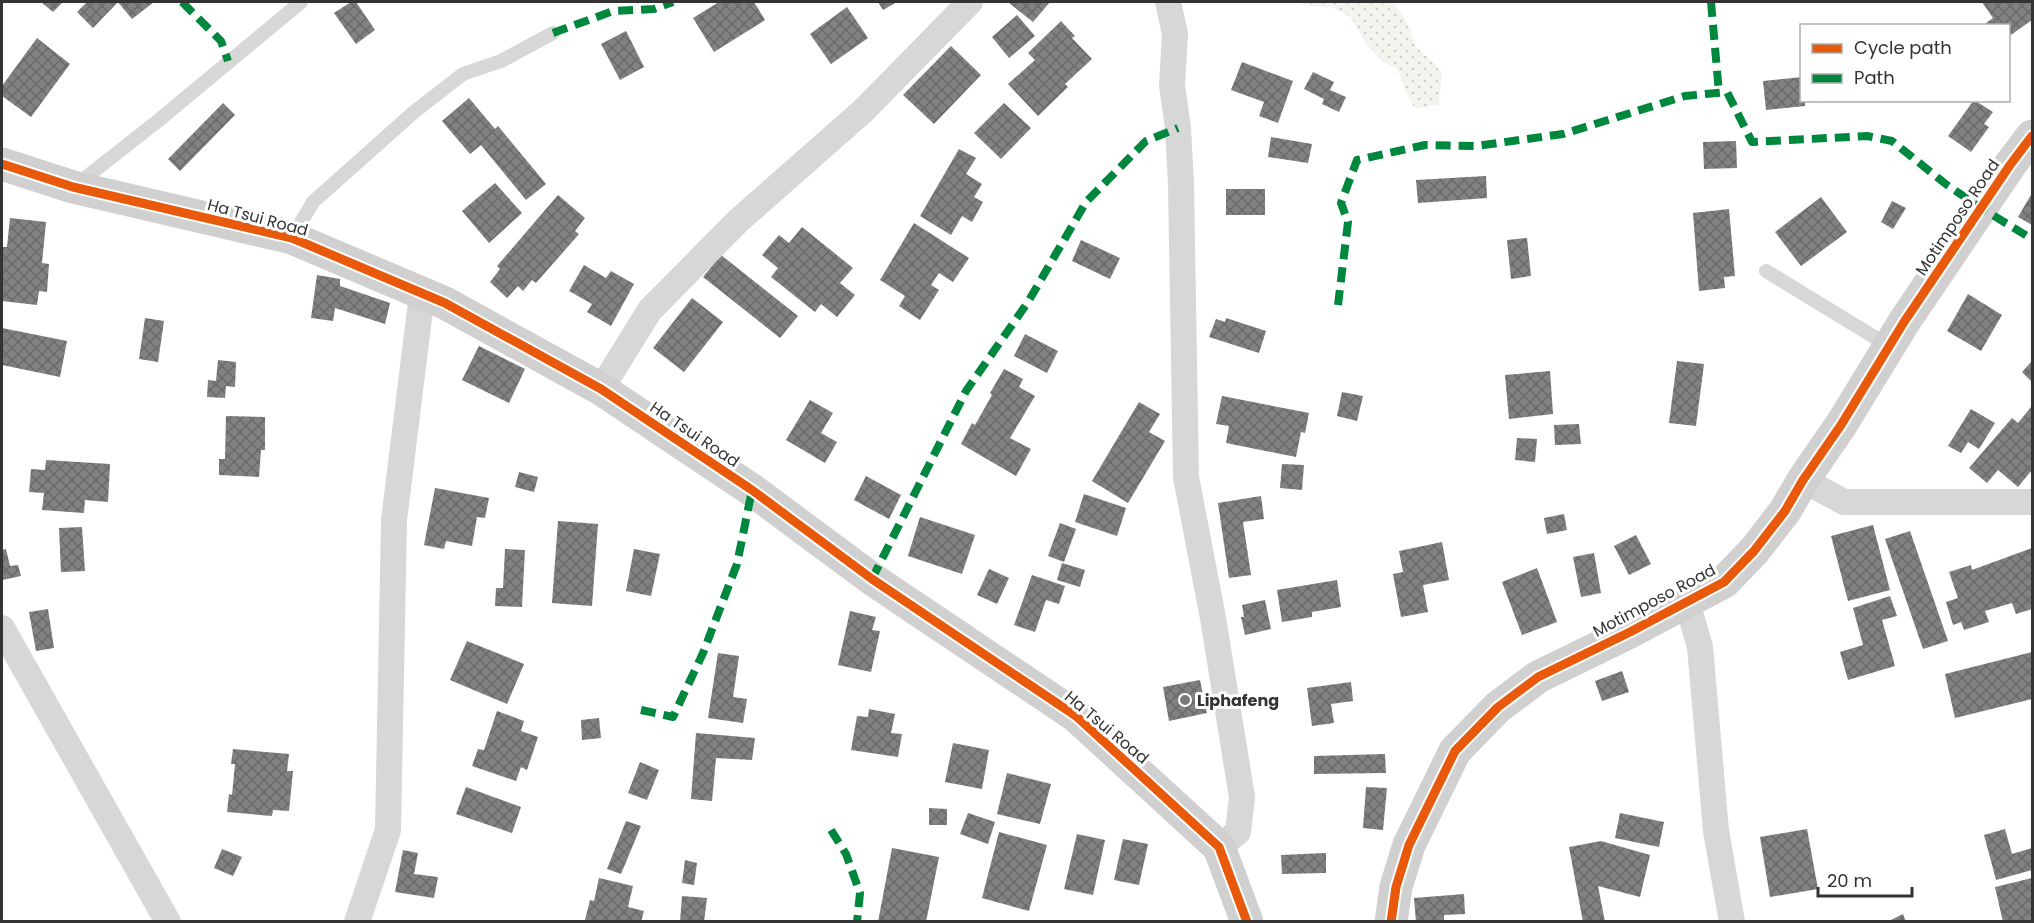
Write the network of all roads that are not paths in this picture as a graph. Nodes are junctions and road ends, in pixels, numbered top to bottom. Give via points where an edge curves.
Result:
1 (301, 2) edge
2 (970, 2) edge
3 (1168, 2) edge
4 (553, 33) dead end
5 (2032, 136) edge
6 (2, 164) edge
7 (73, 187) junction
8 (292, 238) junction
9 (1766, 271) dead end
10 (422, 294) junction
11 (1889, 346) junction
12 (601, 389) junction
13 (1803, 480) junction
14 (2032, 502) edge
15 (1688, 602) junction
16 (2, 628) edge
17 (1219, 847) junction
18 (168, 921) edge
19 (357, 921) edge
20 (1247, 921) edge
21 (1391, 921) edge
22 (1732, 921) edge

1 - 7 lane
2 - 12 street via 864,110 738,221 650,310
3 - 17 street via 1175,34 1172,85 1181,184 1186,477 1214,618 1242,797 1238,832
4 - 8 lane via 501,61 463,74 414,112 313,202
5 - 11 street, Motimposo Road
6 - 7 street, Ha Tsui Road
7 - 8 street, Ha Tsui Road
8 - 10 street, Ha Tsui Road
9 - 11 lane
10 - 12 street, Ha Tsui Road
10 - 19 street via 394,520 388,830
11 - 13 street, Motimposo Road
12 - 17 street, Ha Tsui Road via 1076,716
13 - 14 street via 1844,502
13 - 15 street, Motimposo Road via 1754,551 1724,582
15 - 21 street, Motimposo Road via 1538,676 1498,707 1455,751 1409,845
15 - 22 street via 1700,647 1716,831
16 - 18 street
17 - 20 street, Ha Tsui Road

